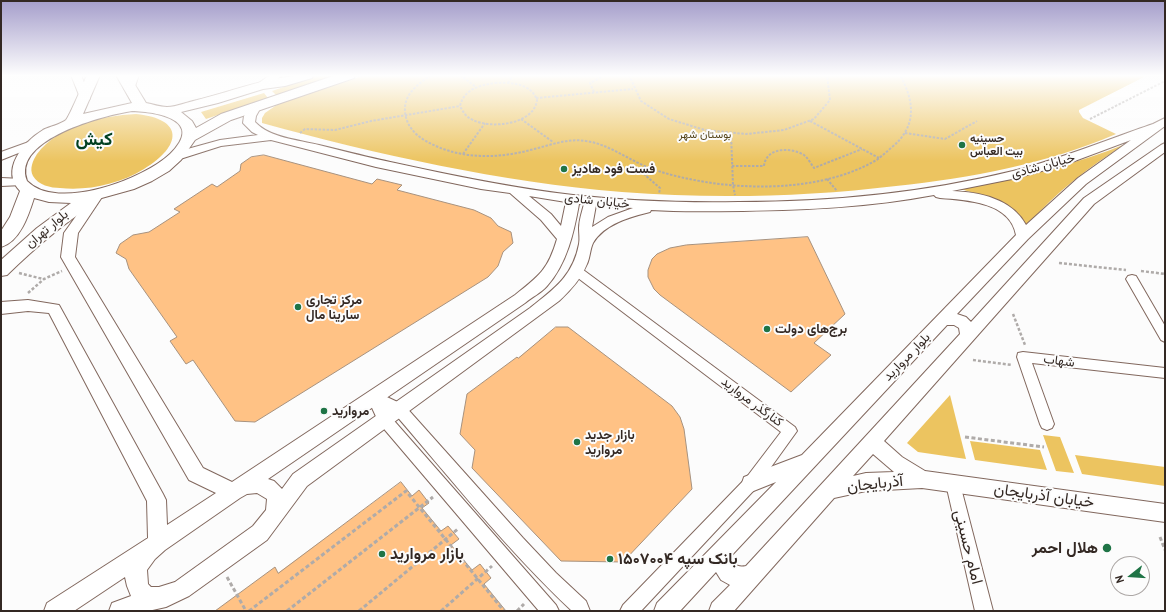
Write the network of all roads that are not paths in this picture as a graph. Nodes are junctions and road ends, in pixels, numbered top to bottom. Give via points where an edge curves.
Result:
1 (82, 104) edge
2 (139, 104) edge
3 (198, 104) edge
4 (266, 104) edge
5 (141, 107) junction
6 (256, 107) junction
7 (168, 111) junction
8 (72, 122) junction
9 (1160, 124) edge
10 (273, 137) junction
11 (188, 138) junction
12 (37, 142) junction
13 (1165, 147) edge
14 (1, 156) edge
15 (177, 156) junction
16 (1, 182) edge
17 (24, 186) junction
18 (514, 191) junction
19 (927, 192) junction
20 (98, 194) junction
21 (573, 199) junction
22 (659, 200) junction
23 (591, 201) junction
24 (569, 222) junction
25 (586, 225) junction
26 (1023, 236) junction
27 (564, 238) junction
28 (1, 241) edge
29 (587, 242) junction
30 (1, 270) edge
31 (578, 272) junction
32 (1137, 275) road end
33 (9, 306) edge
34 (942, 320) junction
35 (967, 336) junction
36 (1165, 337) edge
37 (1165, 373) edge
38 (374, 397) junction
39 (399, 409) junction
40 (384, 419) junction
41 (1047, 424) dead end
42 (872, 442) junction
43 (808, 461) junction
44 (922, 480) junction
45 (751, 484) junction
46 (953, 484) junction
47 (828, 490) junction
48 (233, 492) junction
49 (276, 513) junction
50 (1165, 513) edge
51 (158, 543) junction
52 (725, 548) junction
53 (753, 574) junction
54 (155, 598) junction
55 (583, 610) edge
56 (55, 611) edge
57 (120, 611) edge
58 (550, 611) edge
59 (629, 611) edge
60 (665, 611) edge
61 (720, 611) edge
62 (984, 611) edge

1 - 8 main road
2 - 5 main road
3 - 7 main road
4 - 6 main road
5 - 7 main road, بلوار تهران
5 - 8 main road, بلوار تهران via 112,110
6 - 10 street, خیابان شادی via 249,123 256,130
6 - 11 main road via 226,117
7 - 11 main road via 180,116 187,124
8 - 12 main road, بلوار تهران
9 - 19 street, خیابان شادی via 1060,162 1012,175
9 - 26 street, بلوار مروارید via 1082,181
10 - 15 street, خیابان شادی via 220,143
10 - 18 street, خیابان شادی via 376,163
11 - 15 main road
12 - 14 street
12 - 17 main road, بلوار تهران via 18,165 17,171
13 - 35 street via 1089,201
15 - 20 main road via 144,179
16 - 17 street
17 - 20 main road via 52,197
17 - 28 main road, بلوار تهران via 21,215
18 - 21 street, خیابان شادی
18 - 27 street via 546,217
19 - 22 street, خیابان شادی via 798,206 751,207
19 - 26 street, خیابان شادی via 977,198 998,206 1020,224
20 - 30 main road, بلوار تهران via 68,211
20 - 48 street via 71,233 68,257 196,474
21 - 23 street, خیابان شادی
21 - 24 street
22 - 23 street, خیابان شادی
22 - 29 street via 593,232
23 - 25 street
24 - 25 street via 576,220
24 - 27 street
25 - 29 street
26 - 34 street, بلوار مروارید
27 - 38 street via 555,265 541,282 520,299
29 - 31 street
31 - 39 street via 561,291 535,312
31 - 45 street, کنارگذر مروارید via 790,431
32 - 36 street
33 - 51 street via 38,305 54,309 156,500
34 - 35 street via 950,318 960,321 968,328
34 - 43 street, بلوار مروارید
35 - 42 street
37 - 41 street, شهاب via 1023,356
38 - 39 street
38 - 40 street
38 - 48 street
39 - 40 street
39 - 55 street via 494,518 550,579
40 - 49 street via 300,480
40 - 58 street
42 - 44 street via 896,463
42 - 47 street
43 - 45 street
43 - 52 street, بلوار مروارید
44 - 46 street, خیابان آذربایجان
44 - 47 street, آذربایجان via 866,482
45 - 59 street, کنارگذر مروارید
46 - 50 street, خیابان آذربایجان
46 - 62 street, امام حسینی
47 - 53 street
48 - 49 street via 257,484 267,487 274,493 278,502
48 - 51 street
49 - 54 street via 270,524 260,533 182,589 168,596
51 - 54 street via 138,565 135,577 137,588 144,595
51 - 56 street
52 - 53 street via 721,559 728,572 741,578
52 - 60 street, بلوار مروارید
53 - 61 street
54 - 57 street

